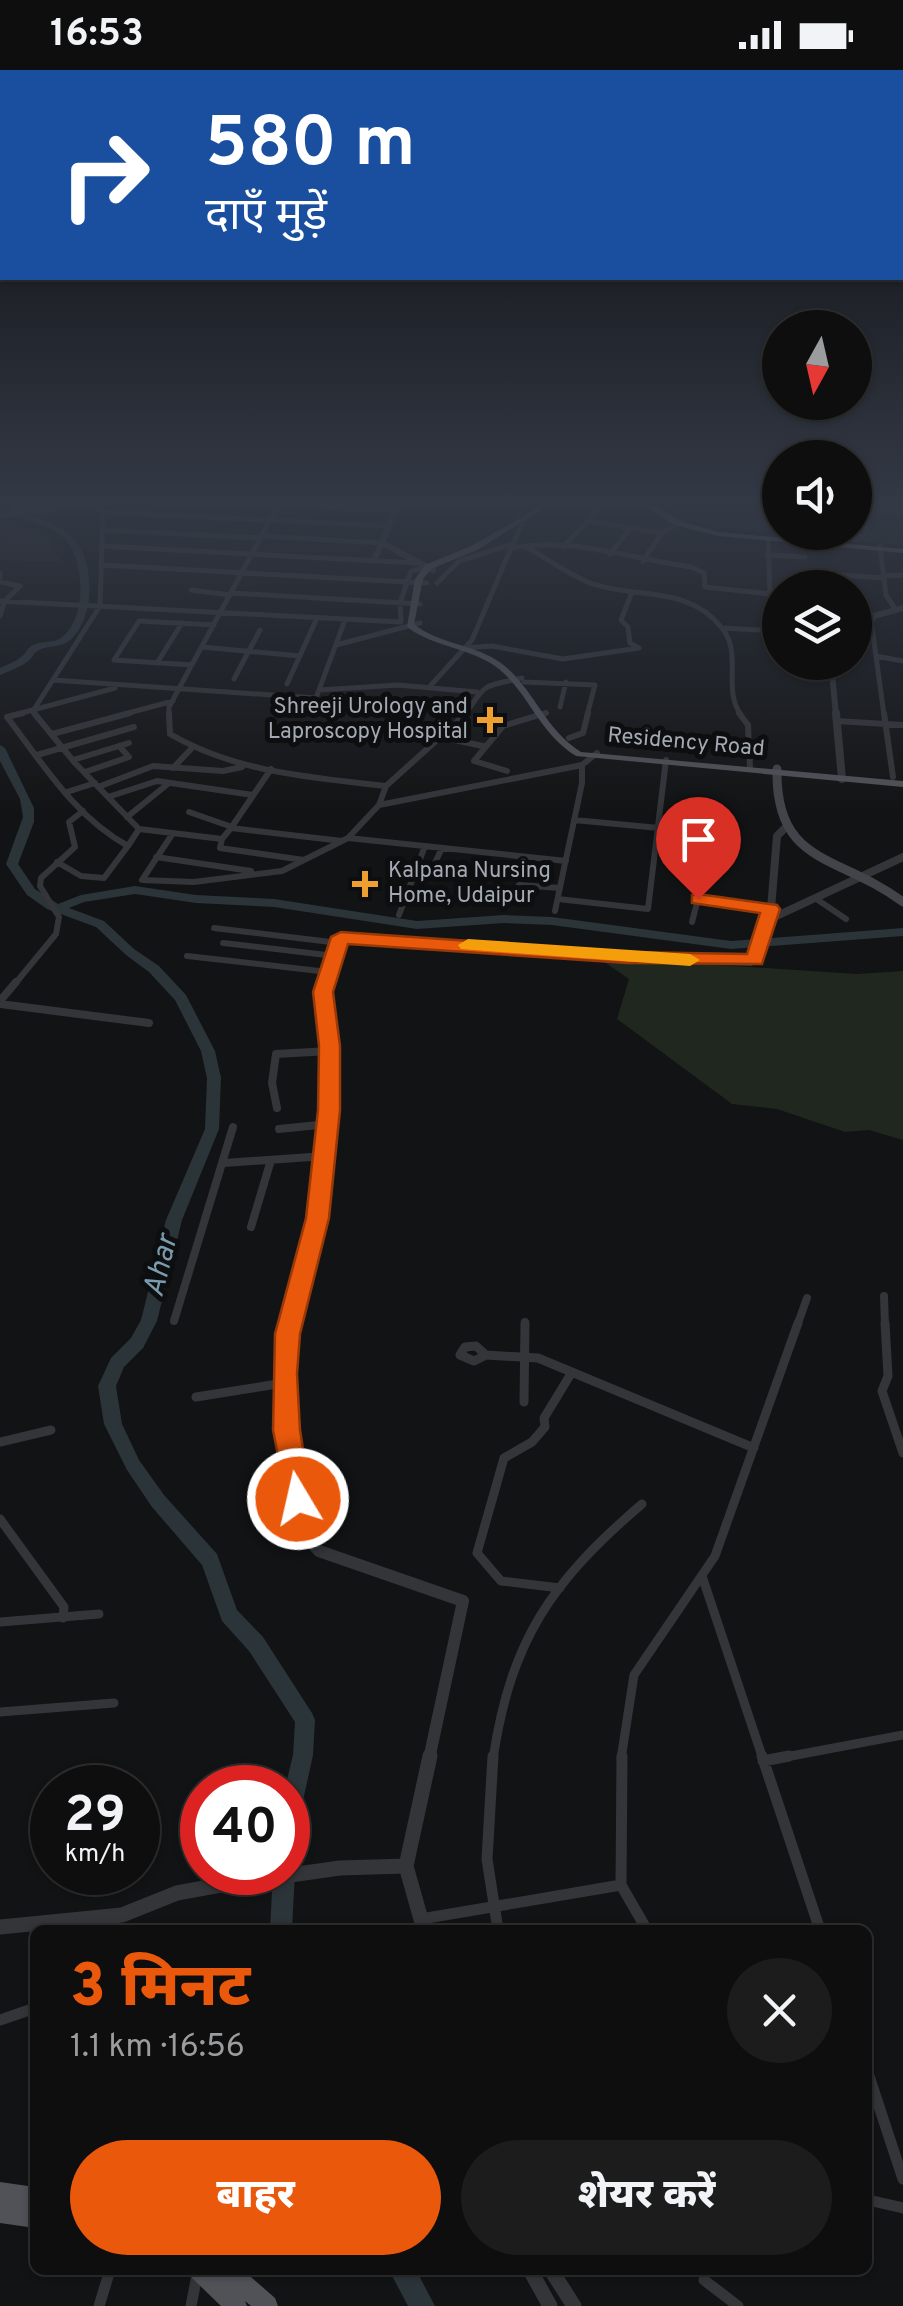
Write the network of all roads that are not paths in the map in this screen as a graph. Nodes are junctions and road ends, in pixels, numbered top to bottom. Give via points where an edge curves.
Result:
1 (100, 606) edge
2 (106, 606) edge
3 (224, 606) edge
4 (400, 606) edge
5 (416, 606) edge
6 (487, 606) edge
7 (626, 606) edge
8 (694, 606) edge
9 (900, 609) edge
10 (220, 613) junction
11 (872, 616) edge
12 (317, 618) junction
13 (345, 620) junction
14 (182, 623) junction
15 (415, 624) junction
16 (214, 625) junction
17 (722, 628) junction
18 (260, 630) dead end
19 (762, 630) edge
20 (872, 634) edge
21 (336, 645) junction
22 (202, 647) junction
23 (462, 649) junction
24 (250, 651) junction
25 (300, 656) junction
26 (876, 656) junction
27 (563, 659) junction
28 (903, 661) edge
29 (157, 663) junction
30 (192, 665) junction
31 (234, 678) dead end
32 (52, 680) junction
33 (520, 680) junction
34 (833, 680) edge
35 (556, 681) junction
36 (566, 682) junction
37 (288, 684) dead end
38 (124, 685) junction
39 (431, 685) junction
40 (179, 690) junction
41 (319, 690) junction
42 (477, 692) junction
43 (172, 702) junction
44 (560, 706) dead end
45 (33, 711) junction
46 (542, 714) junction
47 (836, 721) junction
48 (884, 724) junction
49 (903, 725) edge
50 (134, 727) dead end
51 (52, 734) junction
52 (440, 737) junction
53 (569, 738) junction
54 (128, 744) dead end
55 (119, 746) junction
56 (483, 746) junction
57 (64, 748) junction
58 (192, 749) junction
59 (595, 754) junction
60 (38, 755) junction
61 (73, 760) junction
62 (666, 761) junction
63 (246, 766) junction
64 (582, 766) junction
65 (750, 766) junction
66 (173, 768) junction
67 (270, 769) junction
68 (777, 771) junction
69 (85, 772) junction
70 (508, 772) dead end
71 (842, 776) junction
72 (900, 780) edge
73 (169, 783) junction
74 (97, 785) junction
75 (386, 786) junction
76 (67, 792) junction
77 (253, 795) junction
78 (108, 797) junction
79 (379, 805) junction
80 (83, 811) junction
81 (189, 812) dead end
82 (127, 817) junction
83 (574, 820) junction
84 (231, 827) junction
85 (659, 828) junction
86 (139, 829) junction
87 (784, 829) junction
88 (173, 833) junction
89 (222, 839) junction
90 (345, 840) junction
91 (128, 846) junction
92 (425, 846) junction
93 (442, 848) junction
94 (903, 856) edge
95 (156, 857) junction
96 (304, 860) junction
97 (566, 861) junction
98 (57, 862) junction
99 (263, 872) junction
100 (414, 874) junction
101 (866, 875) junction
102 (519, 886) dead end
103 (560, 888) junction
104 (558, 898) junction
105 (816, 898) junction
106 (903, 902) edge
107 (771, 909) junction
108 (555, 911) dead end
109 (399, 915) dead end
110 (846, 919) dead end
111 (768, 920) junction
112 (692, 922) dead end
113 (214, 928) dead end
114 (223, 943) dead end
115 (339, 943) junction
116 (187, 956) dead end
117 (335, 956) junction
118 (328, 972) junction
119 (0, 1002) edge
120 (149, 1023) dead end
121 (330, 1051) junction
122 (277, 1108) dead end
123 (328, 1124) junction
124 (233, 1127) dead end
125 (279, 1130) dead end
126 (325, 1156) junction
127 (271, 1160) junction
128 (224, 1162) junction
129 (251, 1227) dead end
130 (884, 1296) dead end
131 (807, 1298) dead end
132 (174, 1321) dead end
133 (525, 1322) dead end
134 (486, 1355) dead end
135 (525, 1357) junction
136 (572, 1372) junction
137 (284, 1382) junction
138 (196, 1397) dead end
139 (524, 1402) dead end
140 (51, 1430) dead end
141 (0, 1442) edge
142 (754, 1448) junction
143 (903, 1453) edge
144 (642, 1504) dead end
145 (0, 1519) edge
146 (702, 1576) junction
147 (560, 1588) junction
148 (99, 1614) dead end
149 (63, 1618) junction
150 (0, 1622) edge
151 (114, 1703) dead end
152 (0, 1712) edge
153 (903, 1734) edge
154 (764, 1761) junction
155 (406, 1866) junction
156 (621, 1884) junction
157 (491, 1907) junction
158 (123, 1923) edge
159 (62, 1925) edge
160 (422, 1925) edge
161 (496, 1925) edge
162 (644, 1925) edge
163 (818, 1925) edge
164 (30, 1926) edge
165 (0, 1927) edge
166 (30, 2010) edge
167 (0, 2020) edge
168 (872, 2085) edge
169 (903, 2179) edge
170 (0, 2192) edge
171 (30, 2197) edge
172 (872, 2201) edge
173 (903, 2208) edge
174 (0, 2212) edge
175 (30, 2217) edge
176 (108, 2275) edge
177 (198, 2275) edge
178 (204, 2275) edge
179 (233, 2275) edge
180 (532, 2275) edge
181 (554, 2275) edge
182 (701, 2275) edge
183 (547, 2304) edge
184 (99, 2306) edge
185 (191, 2306) edge
186 (236, 2306) edge
187 (268, 2306) edge
188 (574, 2306) edge
189 (738, 2306) edge

1 - 32 street
2 - 10 street
3 - 10 street
4 - 13 street via 401,622
5 - 15 main road
6 - 23 street
7 - 27 street via 621,620 639,648
8 - 17 street
9 - 11 street
10 - 12 street
10 - 16 street
12 - 13 street
12 - 25 street
13 - 21 street
14 - 16 street
14 - 29 street
14 - 29 street via 139,620 114,660
15 - 21 street
15 - 23 main road via 432,640
16 - 22 street
17 - 19 street
17 - 65 street via 732,652 730,700 748,725
18 - 24 street
20 - 26 street
21 - 41 street
22 - 24 street
22 - 30 street
23 - 27 street via 492,646
23 - 33 main road
23 - 39 street
24 - 25 street
24 - 31 street
25 - 37 street
26 - 28 street
26 - 48 street
27 - 35 street
29 - 30 street
30 - 40 street
32 - 38 street
32 - 45 street
33 - 35 street
33 - 42 street
33 - 46 main road
34 - 47 street
35 - 36 street
36 - 44 street
36 - 53 street via 596,685 582,733
38 - 40 street
38 - 45 street
39 - 41 street
39 - 42 street
40 - 41 street via 316,698
40 - 43 street
42 - 52 street
43 - 51 street
43 - 58 street via 170,734
45 - 51 street
45 - 60 street via 7,717
46 - 53 main road, Residency Road
46 - 56 street via 503,726
46 - 59 main road via 572,750
47 - 48 street
47 - 71 street
48 - 49 street
48 - 72 street
50 - 57 street
51 - 57 street
52 - 56 street
52 - 75 street
53 - 59 main road, Residency Road
54 - 55 street
55 - 61 street
55 - 69 street via 129,757
56 - 70 street via 474,762
57 - 60 street
57 - 61 street
58 - 63 street
58 - 66 street
59 - 62 main road
59 - 64 street
60 - 76 street
61 - 69 street
62 - 65 main road, Residency Road
62 - 68 main road
62 - 85 street
63 - 66 street
63 - 67 street
64 - 79 street
64 - 83 street
65 - 68 main road, Residency Road
66 - 74 street via 153,766
67 - 75 street
67 - 77 street
68 - 71 main road
68 - 87 main road
69 - 74 street
71 - 72 main road
73 - 77 street
73 - 78 street
73 - 82 street
74 - 76 street
74 - 78 street
75 - 79 street
76 - 80 street
77 - 84 street
78 - 82 street
79 - 90 street
80 - 91 street via 110,839
80 - 98 street via 69,822 75,846
81 - 84 street
82 - 86 street
83 - 85 street
83 - 97 street
84 - 89 street
84 - 90 street
85 - 104 street via 648,909
86 - 88 street
86 - 91 street
87 - 101 main road via 819,859
87 - 107 street via 777,836
88 - 89 street
88 - 95 street
89 - 96 street via 220,848
90 - 92 street
90 - 96 street
91 - 98 street via 104,878 81,876
92 - 93 street
92 - 100 street
93 - 97 street
93 - 100 street via 431,871
94 - 101 street
95 - 99 street
95 - 99 street via 142,880 194,882
96 - 99 street
97 - 103 street
98 - 119 street via 40,886 59,917 56,934
100 - 109 street
101 - 105 street
101 - 106 main road
102 - 103 street
103 - 104 street
104 - 108 street
105 - 110 street
105 - 111 street
107 - 111 street
107 - 112 street via 698,899
111 - 115 street via 757,958 733,962 341,937
113 - 115 street
114 - 117 street
115 - 117 street
116 - 118 street
117 - 118 street
118 - 121 street via 323,992
119 - 120 street
121 - 122 street via 276,1054
121 - 123 street
123 - 125 street
123 - 126 street
124 - 128 street
126 - 127 street
126 - 137 street via 318,1218 287,1334
127 - 128 street
127 - 129 street
128 - 132 street
130 - 143 street via 888,1376 882,1392
131 - 142 street
133 - 135 street
134 - 135 street
135 - 136 street
135 - 139 street
136 - 142 street
136 - 147 street via 544,1427 504,1458 476,1552 501,1581
137 - 138 street
137 - 155 street via 303,1533 319,1552 464,1601
140 - 141 street
142 - 146 street via 716,1556
144 - 147 street via 587,1551
145 - 149 street via 64,1607
146 - 154 street
146 - 156 street via 634,1675 619,1773
147 - 157 street via 531,1628 493,1757
148 - 149 street
149 - 150 street
151 - 152 street
153 - 154 street
154 - 163 street
155 - 158 street via 340,1868 178,1893
155 - 160 street
156 - 157 street
156 - 162 street
157 - 160 street
157 - 161 street
158 - 159 street
164 - 165 street
166 - 167 street
168 - 169 street
170 - 171 main road
172 - 173 street
174 - 175 main road
176 - 184 street
177 - 185 street
178 - 186 main road
179 - 187 main road
180 - 183 street
181 - 188 street
182 - 189 street

